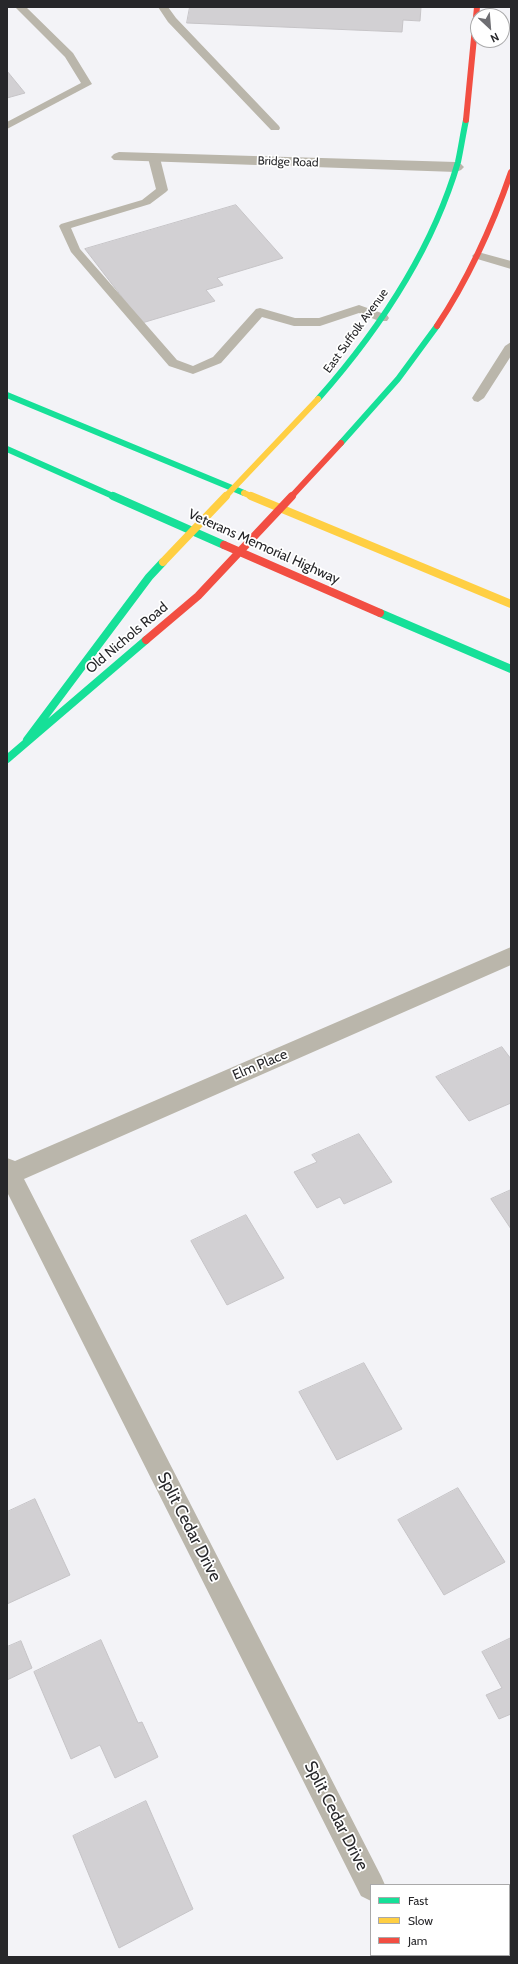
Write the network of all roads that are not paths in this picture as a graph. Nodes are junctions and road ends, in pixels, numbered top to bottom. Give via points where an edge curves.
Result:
1 (20, 7) edge
2 (163, 7) edge
3 (477, 7) edge
4 (7, 126) edge
5 (275, 128) dead end
6 (119, 157) dead end
7 (154, 158) junction
8 (456, 167) junction
9 (511, 172) edge
10 (478, 256) junction
11 (511, 265) edge
12 (383, 318) junction
13 (511, 346) edge
14 (7, 395) edge
15 (478, 398) dead end
16 (7, 449) edge
17 (232, 489) junction
18 (281, 509) junction
19 (192, 531) junction
20 (240, 552) junction
21 (511, 604) edge
22 (511, 669) edge
23 (27, 740) junction
24 (7, 759) edge
25 (511, 956) edge
26 (8, 1171) edge
27 (370, 1884) edge

1 - 4 lane via 69,55 87,84
2 - 5 lane via 172,20
3 - 8 main road, East Suffolk Avenue via 468,109
6 - 7 street, Bridge Road
7 - 8 street, Bridge Road
7 - 12 lane via 162,190 146,202 65,226 75,250 173,363 194,370 217,360 260,312 294,322 320,322 359,309
8 - 12 main road, East Suffolk Avenue via 446,196 416,262
9 - 10 main road via 494,222
10 - 11 lane
10 - 18 main road via 452,302 405,372
12 - 17 main road, East Suffolk Avenue via 327,389
13 - 15 lane
14 - 17 main road
16 - 19 main road, Veterans Memorial Highway
17 - 18 main road
17 - 19 main road, East Suffolk Avenue
18 - 20 main road
18 - 21 main road
19 - 20 main road, Veterans Memorial Highway
19 - 23 main road, Old Nichols Road via 149,576
20 - 22 main road, Veterans Memorial Highway
20 - 23 main road, Old Nichols Road via 198,596
23 - 24 main road, Old Nichols Road
25 - 26 street, Elm Place
26 - 27 street, Split Cedar Drive

